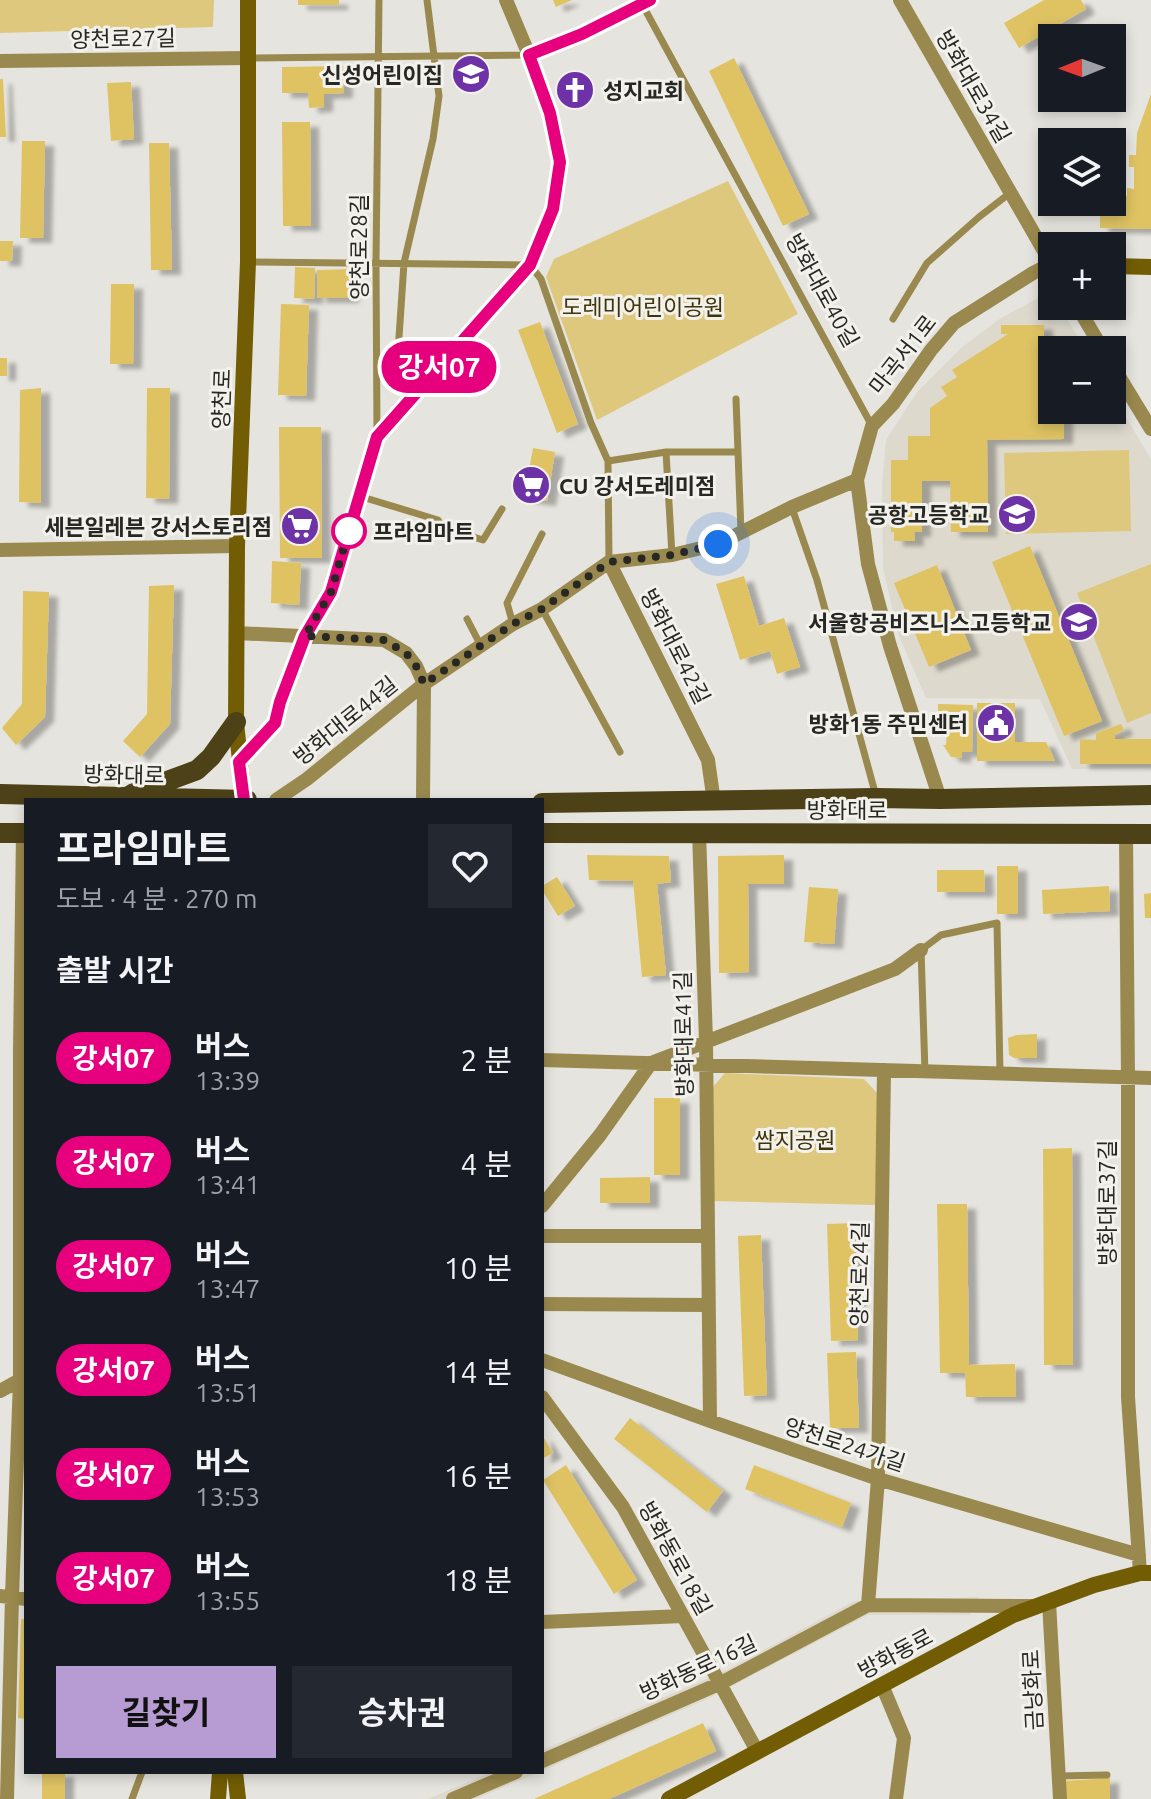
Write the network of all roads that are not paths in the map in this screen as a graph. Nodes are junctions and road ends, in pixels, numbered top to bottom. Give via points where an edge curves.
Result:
1 (248, 0) edge
2 (379, 0) edge
3 (427, 0) edge
4 (506, 0) edge
5 (900, 0) edge
6 (646, 2) edge
7 (529, 55) junction
8 (378, 56) junction
9 (435, 56) junction
10 (247, 58) junction
11 (0, 61) edge
12 (1010, 193) junction
13 (1038, 240) edge
14 (248, 262) junction
15 (376, 263) junction
16 (404, 263) junction
17 (530, 265) junction
18 (1126, 266) edge
19 (1151, 267) edge
20 (1038, 271) edge
21 (893, 319) dead end
22 (1126, 388) edge
23 (413, 396) junction
24 (736, 399) dead end
25 (872, 426) junction
26 (1151, 429) edge
27 (377, 437) junction
28 (666, 452) junction
29 (737, 452) junction
30 (608, 461) junction
31 (857, 480) junction
32 (359, 496) junction
33 (792, 507) junction
34 (502, 509) dead end
35 (741, 532) junction
36 (542, 534) dead end
37 (237, 546) junction
38 (0, 550) edge
39 (672, 555) junction
40 (609, 562) junction
41 (542, 609) junction
42 (467, 619) dead end
43 (513, 624) junction
44 (236, 633) junction
45 (305, 636) junction
46 (481, 646) junction
47 (424, 684) junction
48 (236, 722) junction
49 (620, 752) dead end
50 (239, 762) junction
51 (0, 794) edge
52 (1151, 795) edge
53 (121, 798) joint
54 (245, 798) edge
55 (279, 798) edge
56 (423, 798) edge
57 (876, 798) junction
58 (940, 799) junction
59 (714, 802) junction
60 (544, 803) edge
61 (699, 832) junction
62 (0, 833) edge
63 (24, 833) edge
64 (544, 833) edge
65 (1126, 834) junction
66 (1151, 834) edge
67 (24, 942) edge
68 (921, 950) junction
69 (706, 1041) junction
70 (23, 1050) edge
71 (544, 1060) edge
72 (651, 1063) junction
73 (706, 1065) junction
74 (884, 1070) junction
75 (925, 1072) junction
76 (1000, 1073) junction
77 (1128, 1078) junction
78 (1151, 1078) edge
79 (544, 1204) edge
80 (544, 1236) edge
81 (707, 1236) junction
82 (544, 1304) edge
83 (707, 1305) junction
84 (544, 1361) edge
85 (23, 1380) edge
86 (0, 1391) edge
87 (544, 1400) edge
88 (710, 1421) junction
89 (878, 1479) junction
90 (1139, 1555) junction
91 (1146, 1573) edge
92 (13, 1597) edge
93 (1043, 1604) junction
94 (868, 1605) junction
95 (683, 1616) junction
96 (544, 1622) edge
97 (721, 1683) junction
98 (882, 1685) junction
99 (757, 1751) junction
100 (544, 1760) edge
101 (141, 1774) edge
102 (220, 1774) edge
103 (235, 1774) edge
104 (511, 1774) edge
105 (1107, 1775) dead end
106 (1058, 1776) junction
107 (7, 1799) edge
108 (132, 1799) edge
109 (218, 1799) edge
110 (238, 1799) edge
111 (453, 1799) edge
112 (669, 1799) edge
113 (896, 1799) edge
114 (1060, 1799) edge

1 - 10 main road, 양천로
2 - 8 lane, 양천로28길
3 - 9 lane, 양천로28길
4 - 7 street
5 - 12 street, 방화대로34길
6 - 7 lane
6 - 25 lane, 방화대로40길
7 - 9 lane
7 - 17 street via 550,113 560,162 553,209
8 - 9 lane
8 - 10 lane
8 - 15 lane, 양천로28길
9 - 16 lane, 양천로28길 via 439,96 433,139
10 - 11 street, 양천로27길
10 - 14 main road, 양천로
12 - 13 street, 방화대로34길
12 - 21 lane via 927,263
14 - 15 lane
14 - 37 main road, 양천로
15 - 16 lane
15 - 27 lane, 양천로28길
16 - 17 lane
16 - 23 lane, 양천로28길 via 396,382
17 - 23 street
17 - 30 lane, 방화대로42길 via 541,279
18 - 19 main road
20 - 25 street, 마곡서1로 via 954,323
22 - 26 street
23 - 27 street
24 - 29 lane
25 - 31 street
27 - 32 street
28 - 29 lane
28 - 30 lane
28 - 39 lane
29 - 35 lane
30 - 40 lane, 방화대로42길
31 - 33 street, 방화대로44길
31 - 58 street via 868,564
32 - 34 lane via 483,540
32 - 45 street via 331,592
33 - 35 street, 방화대로44길
33 - 57 lane, 방화대로
35 - 39 street, 방화대로44길 via 718,544
36 - 43 lane via 507,603
37 - 38 street
37 - 44 main road, 양천로
39 - 40 street, 방화대로44길
40 - 41 street, 방화대로44길
40 - 59 street, 방화대로42길 via 708,760
41 - 43 street, 방화대로44길
41 - 49 lane
42 - 46 lane
43 - 46 street, 방화대로44길
44 - 45 street
44 - 48 main road, 양천로
45 - 47 street via 384,640 406,653
45 - 50 street via 275,723
46 - 47 street, 방화대로44길
47 - 55 street, 방화대로44길
47 - 56 street
48 - 50 main road, 양천로
48 - 53 main road via 197,770
50 - 54 main road, 양천로
51 - 53 main road, 방화대로
52 - 58 main road, 방화대로
57 - 58 main road, 방화대로
57 - 59 main road, 방화대로
59 - 60 main road, 방화대로
61 - 64 main road, 방화대로
61 - 65 main road, 방화대로
61 - 69 street, 방화대로41길
62 - 63 main road
65 - 66 main road, 방화대로
65 - 77 street, 방화대로37길
67 - 70 street
68 - 69 street via 895,969
68 - 75 lane
68 - 76 lane via 941,935 997,923
69 - 72 street
69 - 73 street, 방화대로41길
70 - 85 street
71 - 72 street
72 - 73 street
72 - 79 street
73 - 74 street
73 - 81 street, 방화대로41길
74 - 75 street
74 - 89 street, 양천로24길
75 - 76 street
76 - 77 street
77 - 78 street
77 - 90 street, 방화대로37길 via 1128,1397
80 - 81 street
81 - 83 street, 방화대로41길
82 - 83 street
83 - 88 street, 방화대로41길
84 - 88 street, 양천로24가길
85 - 86 street
85 - 92 street
87 - 95 street, 방화동로18길 via 623,1507
88 - 89 street, 양천로24가길
89 - 90 street, 양천로24가길
89 - 94 street
90 - 91 street, 방화대로37길
91 - 93 main road, 방화동로
92 - 107 street
93 - 94 street, 방화동로16길
93 - 98 main road, 방화동로
93 - 106 street, 금낭화로
94 - 97 street, 방화동로16길
95 - 96 street
95 - 97 street, 방화동로18길
97 - 99 street, 방화동로18길
97 - 100 street, 방화동로16길
98 - 99 main road, 방화동로
98 - 113 street via 904,1738
99 - 112 main road, 방화동로
101 - 108 lane
102 - 109 main road
103 - 110 main road
104 - 111 street
105 - 106 lane
106 - 114 street, 금낭화로

